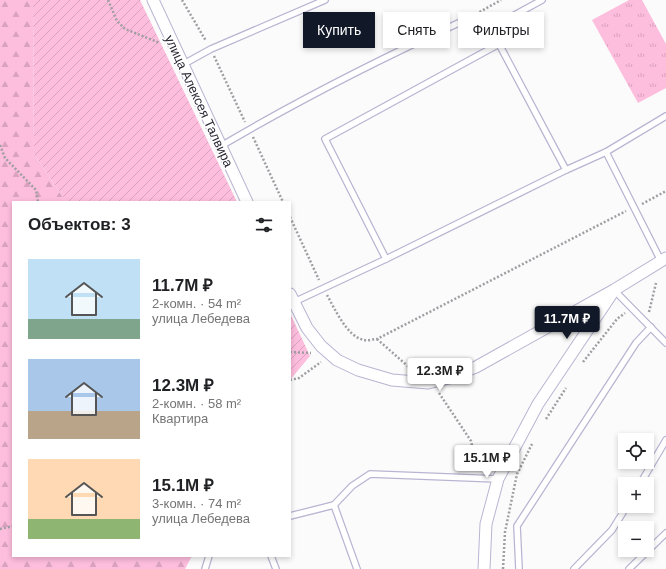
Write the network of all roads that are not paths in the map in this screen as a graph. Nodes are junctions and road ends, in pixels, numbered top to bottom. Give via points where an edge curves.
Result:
1 (153, 0) edge
2 (325, 0) edge
3 (542, 0) edge
4 (520, 12) edge
5 (458, 23) edge
6 (492, 48) edge
7 (501, 48) edge
8 (182, 66) junction
9 (666, 116) edge
10 (220, 146) junction
11 (606, 152) junction
12 (566, 170) junction
13 (247, 201) edge
14 (386, 258) junction
15 (663, 260) edge
16 (614, 290) junction
17 (292, 298) edge
18 (648, 325) junction
19 (666, 344) edge
20 (666, 440) edge
21 (644, 477) edge
22 (498, 479) junction
23 (334, 505) junction
24 (623, 513) edge
25 (291, 516) edge
26 (666, 533) edge
27 (209, 557) edge
28 (271, 557) edge
29 (205, 569) edge
30 (276, 569) edge
31 (357, 569) edge
32 (484, 569) edge
33 (519, 569) edge
34 (574, 569) edge
35 (629, 569) edge

1 - 8 street, улица Алексея Талвира
2 - 8 lane via 211,49
3 - 4 lane
5 - 10 lane via 406,47
6 - 14 lane via 325,139
7 - 12 lane
8 - 10 street, улица Алексея Талвира
9 - 11 lane
10 - 13 street, улица Алексея Талвира
11 - 12 lane
11 - 15 lane
12 - 14 lane
14 - 17 lane via 323,288
15 - 16 street
16 - 17 street via 476,367 428,383 392,380 358,370 337,360 321,346 307,328
16 - 18 lane
16 - 22 street via 538,404
18 - 19 lane
18 - 33 lane via 517,526
20 - 21 lane
22 - 23 lane via 370,474 352,486
22 - 32 street via 486,524
23 - 25 lane
23 - 31 lane
24 - 34 lane via 612,530
26 - 35 lane
27 - 29 lane
28 - 30 lane

